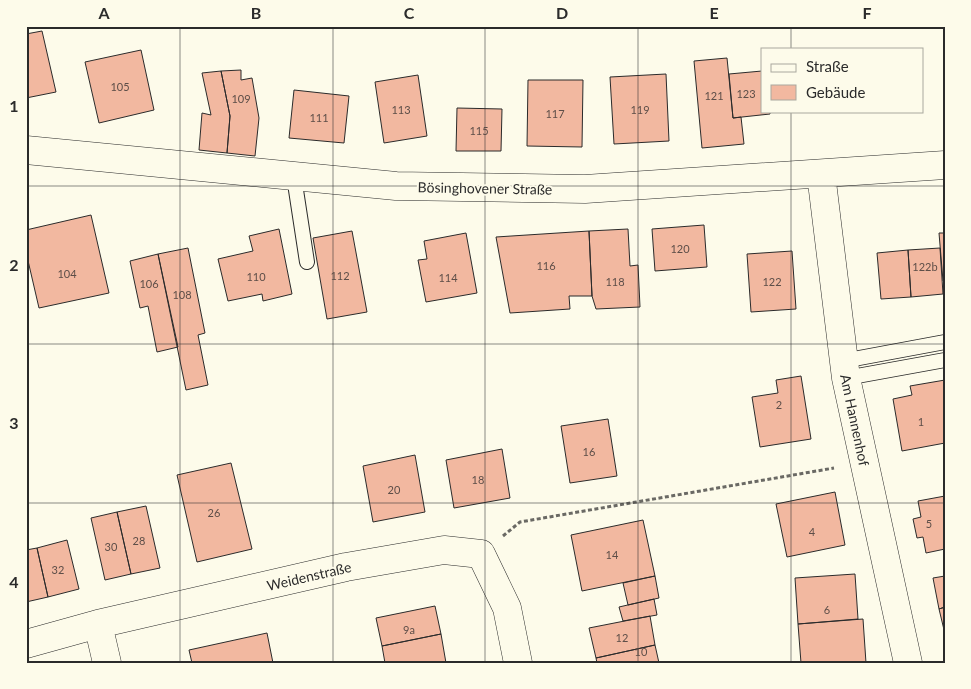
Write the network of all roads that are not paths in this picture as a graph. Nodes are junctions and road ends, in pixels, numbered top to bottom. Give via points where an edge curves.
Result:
1 (26, 150) edge
2 (945, 165) edge
3 (821, 174) junction
4 (294, 176) junction
5 (307, 262) dead end
6 (945, 342) edge
7 (945, 360) edge
8 (844, 369) junction
9 (98, 624) junction
10 (26, 644) edge
11 (107, 663) edge
12 (518, 663) edge
13 (908, 663) edge

1 - 4 street, Bösinghovener Straße
2 - 3 street, Bösinghovener Straße
3 - 4 street, Bösinghovener Straße via 585,189 396,186
3 - 8 street, Am Hannenhof
4 - 5 lane
6 - 8 lane
7 - 8 lane
8 - 13 street, Am Hannenhof
9 - 10 street, Weidenstraße
9 - 11 street
9 - 12 street, Weidenstraße via 346,567 444,550 481,554 507,608

